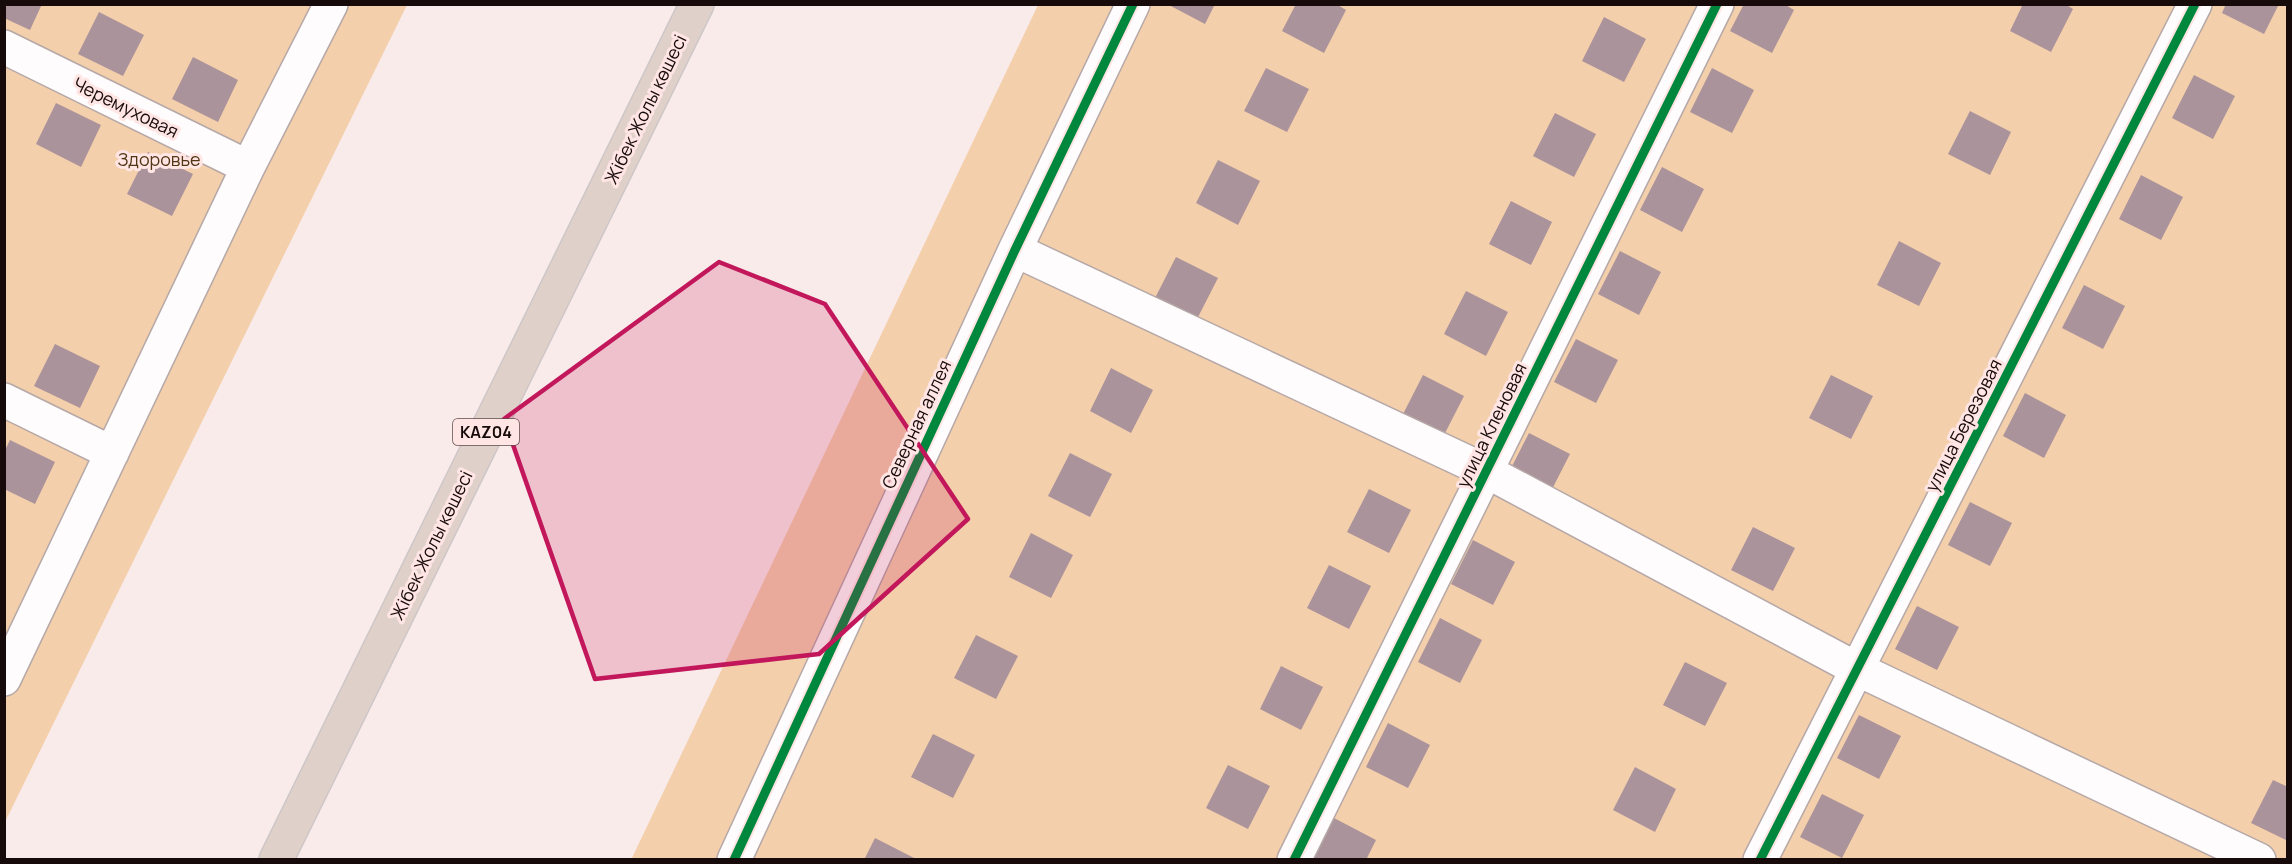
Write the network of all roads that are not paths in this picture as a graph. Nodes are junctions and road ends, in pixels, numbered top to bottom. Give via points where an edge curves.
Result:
1 (331, 4) edge
2 (697, 4) edge
3 (1133, 4) edge
4 (1717, 4) edge
5 (2195, 4) edge
6 (4, 47) edge
7 (248, 167) junction
8 (1015, 250) junction
9 (4, 400) edge
10 (112, 453) junction
11 (1486, 471) junction
12 (1857, 669) junction
13 (4, 679) edge
14 (276, 860) edge
15 (734, 860) edge
16 (1294, 860) edge
17 (1760, 860) edge
18 (2259, 860) edge

1 - 7 street
2 - 14 highway, Жібек Жолы көшесі / KАZ04
3 - 8 street, Северная аллея
4 - 11 street, улица Кленовая
5 - 12 street, улица Березовая
6 - 7 street, Черемуховая
7 - 10 street
8 - 11 street
8 - 15 street, Северная аллея
9 - 10 street
10 - 13 street
11 - 12 street
11 - 16 street, улица Кленовая
12 - 17 street, улица Березовая
12 - 18 street

